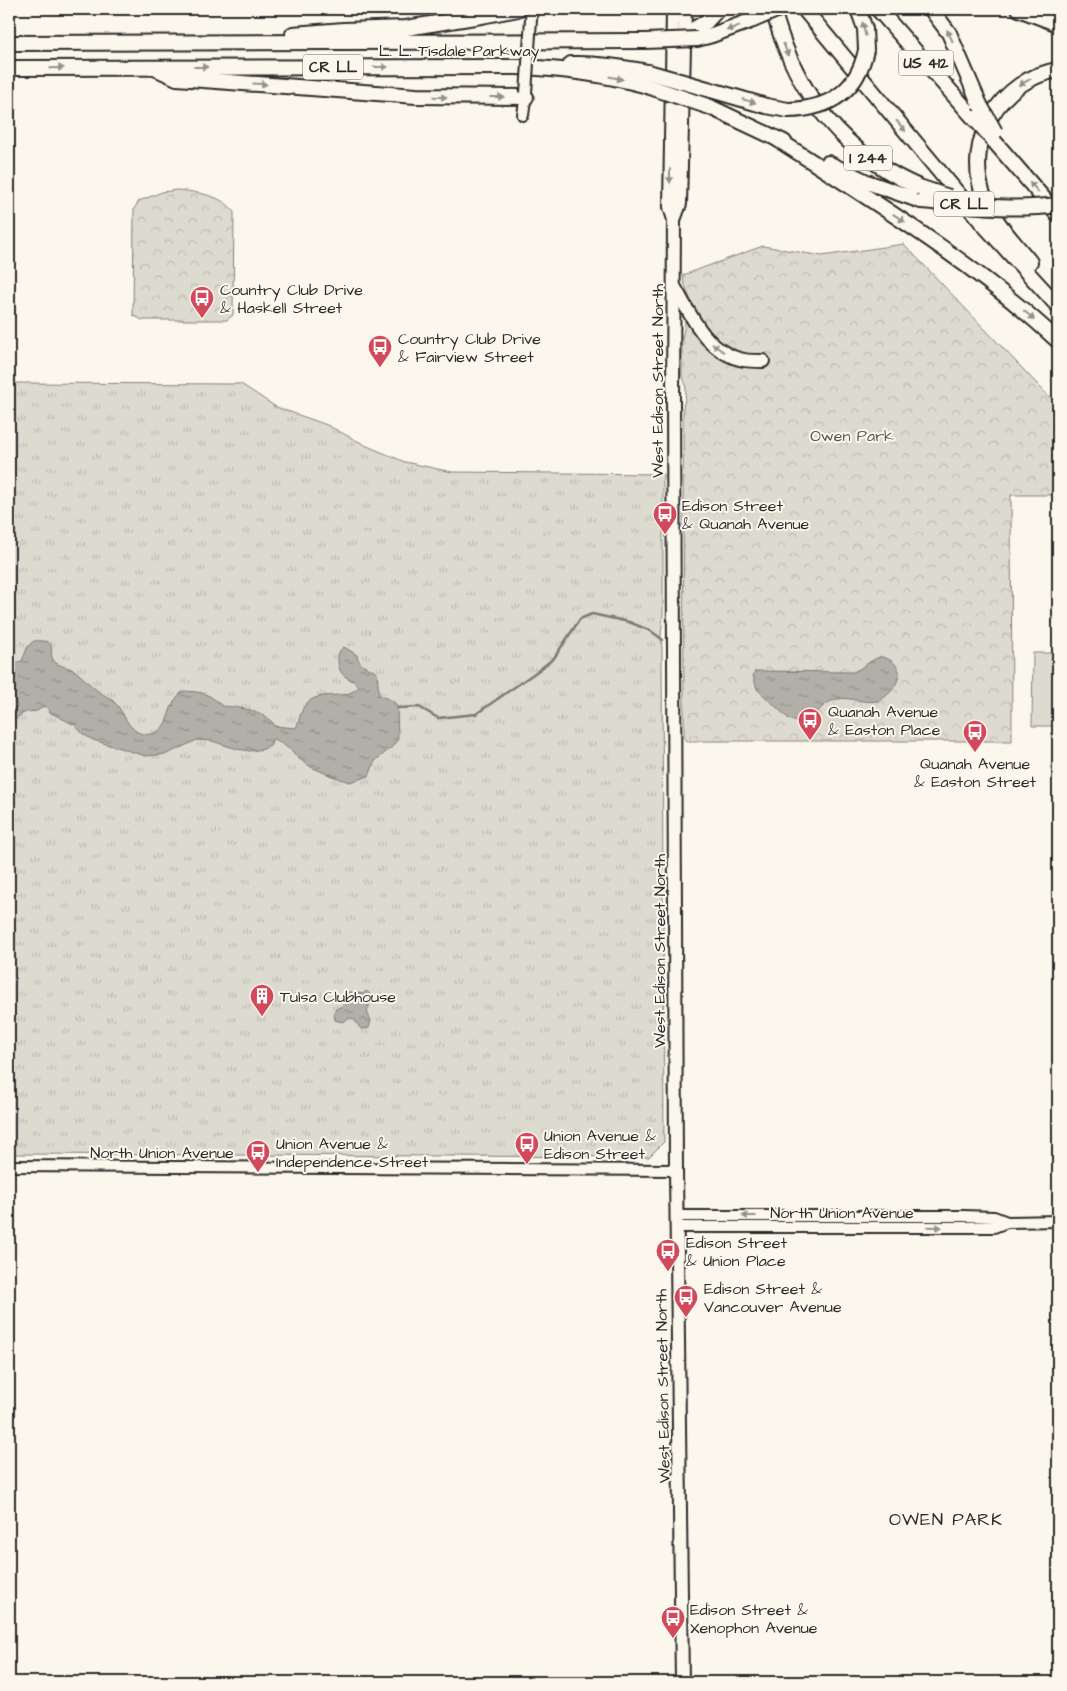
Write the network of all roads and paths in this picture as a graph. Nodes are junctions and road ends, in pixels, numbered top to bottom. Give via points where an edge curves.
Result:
1 (518, 9) edge
2 (673, 9) edge
3 (685, 9) edge
4 (773, 9) edge
5 (779, 9) edge
6 (804, 9) edge
7 (858, 9) edge
8 (878, 9) edge
9 (931, 9) edge
10 (1019, 9) edge
11 (1036, 9) edge
12 (716, 12) edge
13 (532, 14) edge
14 (1058, 23) edge
15 (645, 41) junction
16 (9, 43) edge
17 (200, 43) junction
18 (152, 67) junction
19 (9, 68) edge
20 (1058, 70) edge
21 (646, 78) junction
22 (526, 95) junction
23 (523, 115) dead end
24 (994, 136) junction
25 (777, 139) junction
26 (920, 194) junction
27 (1058, 205) edge
28 (1058, 215) edge
29 (674, 220) junction
30 (673, 285) junction
31 (1058, 299) edge
32 (1058, 306) edge
33 (1058, 341) edge
34 (763, 362) dead end
35 (9, 1166) edge
36 (676, 1170) junction
37 (676, 1222) junction
38 (1058, 1222) edge
39 (682, 1682) edge

1 - 17 highway via 406,28 344,30
2 -> 29 main road, West Edison Street North via 670,207
3 - 29 main road, West Edison Street North via 680,204
4 -> 26 highway, I 244 via 790,62 813,102 837,131 862,153
5 -> 15 highway, L. L. Tisdale Parkway / CR LL, bridge via 697,39
6 -> 32 highway via 984,225
21 -> 7 highway, bridge via 711,90 788,110 822,106 856,78 863,63 865,29
8 - 24 highway, US 412, bridge via 974,118
24 -> 9 highway, bridge via 949,33
10 - 14 highway
11 - 14 highway
12 - 15 highway, bridge via 700,26 682,34
13 - 22 street, bridge
15 - 17 highway, L. L. Tisdale Parkway / CR LL
16 - 17 highway, L. L. Tisdale Parkway / CR LL
19 -> 18 highway, L. L. Tisdale Parkway / CR LL
18 -> 21 highway, L. L. Tisdale Parkway / CR LL via 515,67 593,63 619,66
18 -> 22 highway via 177,78 416,96
20 -> 31 highway via 1043,73 1009,93 986,123 978,155 984,199
21 - 25 highway, CR LL, bridge
22 - 23 street
28 -> 24 highway, US 412
25 - 26 highway, CR LL via 867,182
25 -> 33 highway via 956,257
26 - 27 highway, CR LL, bridge via 1006,208
29 - 30 main road, West Edison Street North
34 -> 30 main road via 743,360 710,342 697,327
30 - 36 main road, West Edison Street North
35 - 36 street, North Union Avenue
36 - 37 main road, West Edison Street North
37 - 38 street, North Union Avenue via 994,1227 1007,1222
37 - 39 main road, West Edison Street North

